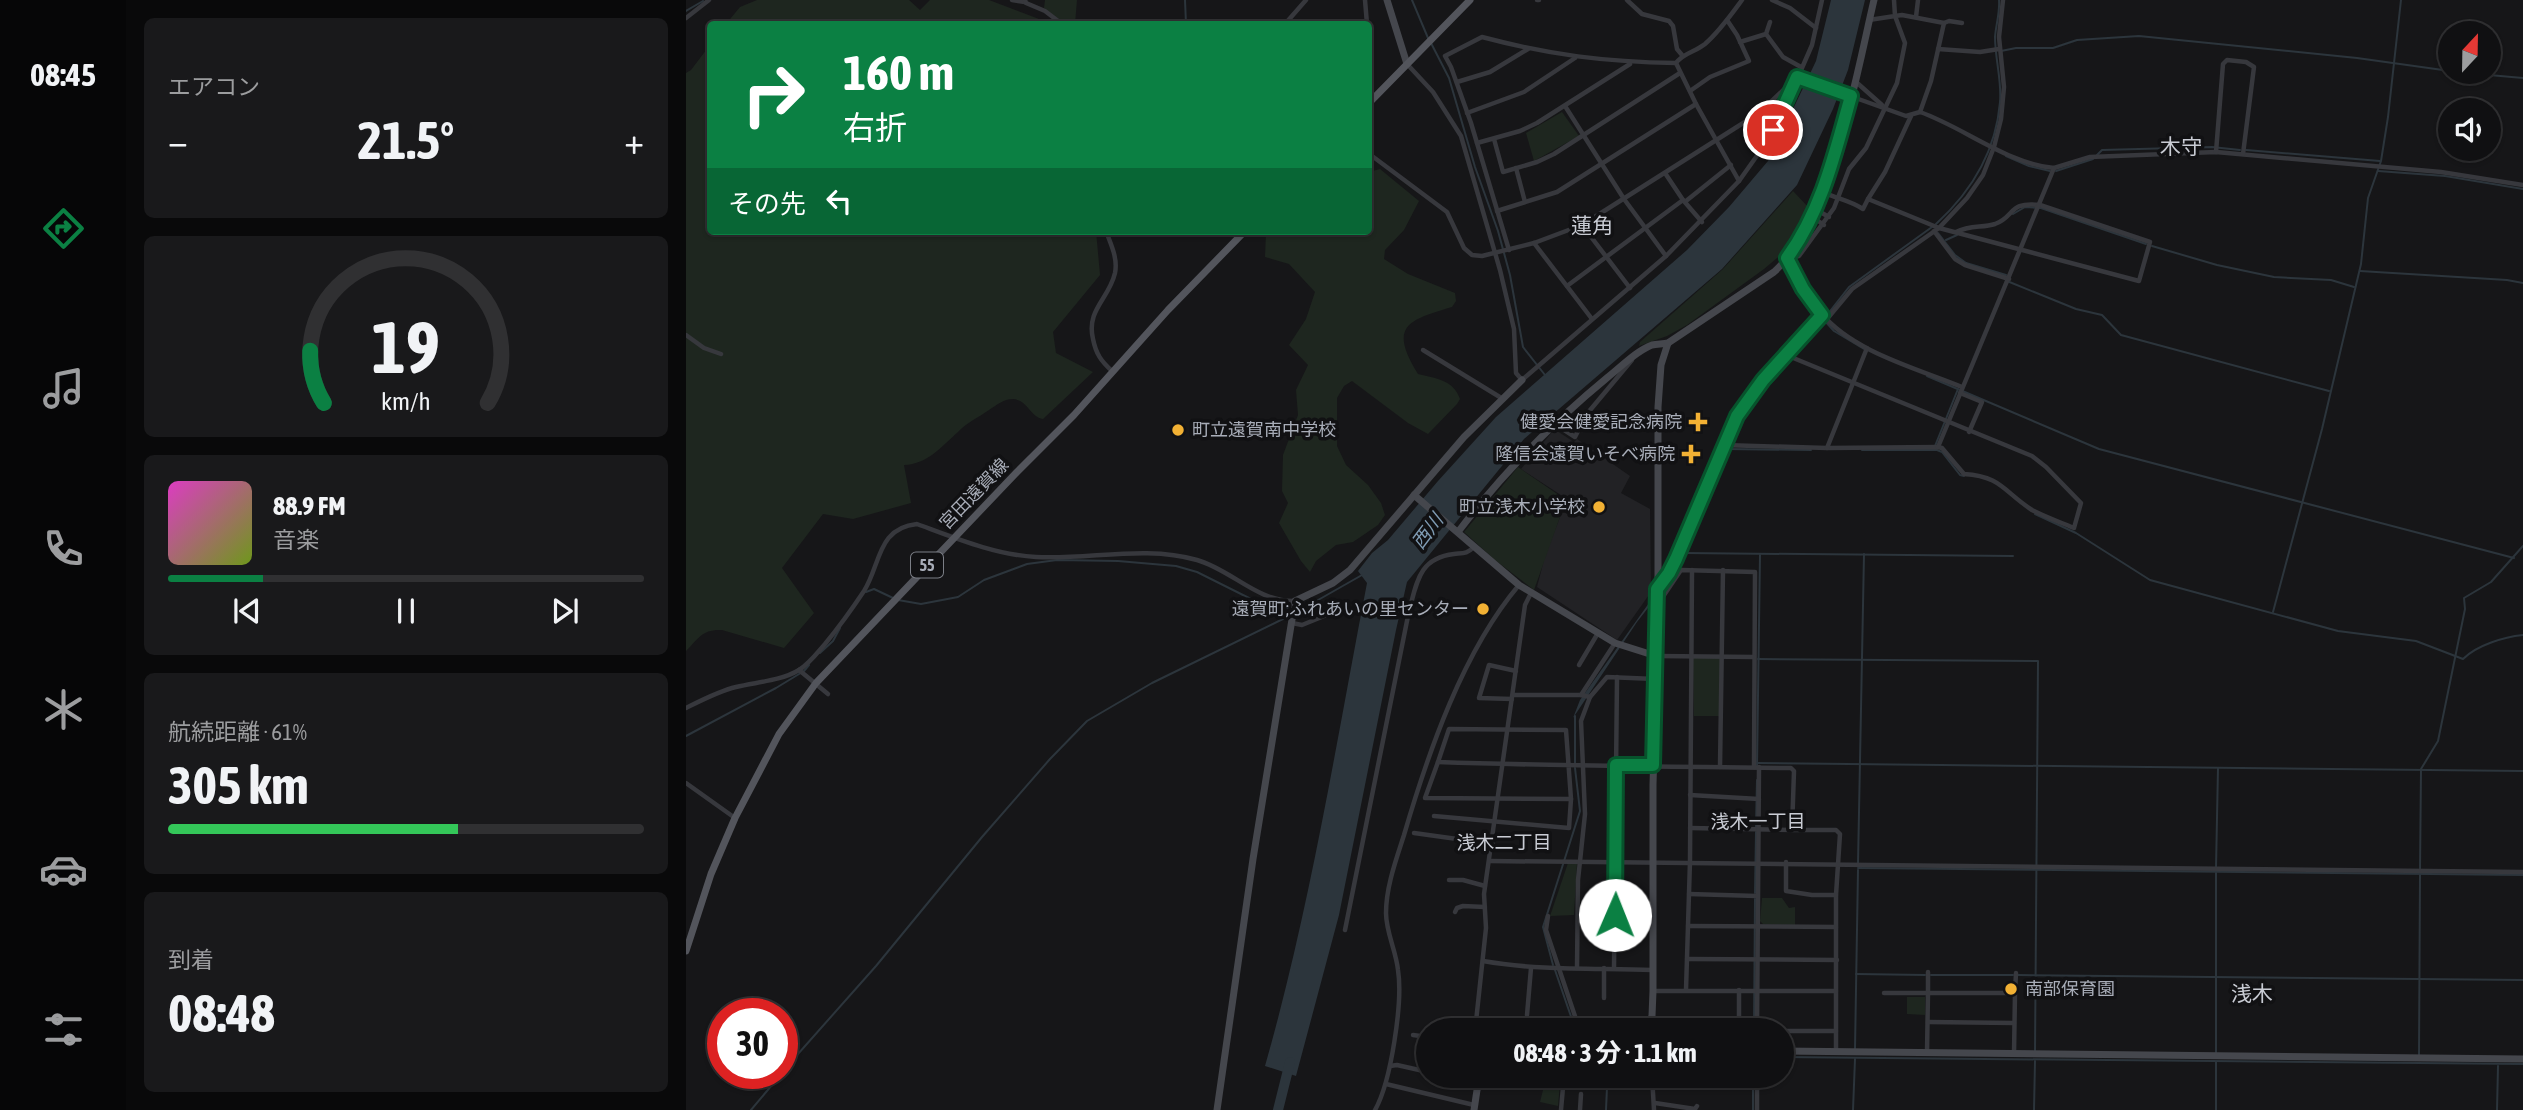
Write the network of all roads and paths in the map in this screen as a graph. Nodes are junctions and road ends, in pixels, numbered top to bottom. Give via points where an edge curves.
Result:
1 (709, 0) edge
2 (1012, 0) edge
3 (1306, 0) edge
4 (1365, 0) edge
5 (1387, 0) edge
6 (1470, 0) edge
7 (1627, 0) edge
8 (1742, 0) edge
9 (1772, 0) edge
10 (1822, 0) edge
11 (1874, 0) edge
12 (1894, 0) edge
13 (1918, 0) edge
14 (2003, 0) edge
15 (1025, 1) edge
16 (1895, 16) junction
17 (1916, 17) junction
18 (686, 18) edge
19 (1727, 20) junction
20 (1869, 20) junction
21 (1058, 21) edge
22 (1288, 21) edge
23 (1367, 21) edge
24 (1770, 22) dead end
25 (1944, 23) junction
26 (1962, 23) dead end
27 (1816, 28) junction
28 (1766, 34) junction
29 (1740, 43) junction
30 (1528, 48) junction
31 (1938, 49) junction
32 (1999, 49) junction
33 (1682, 55) junction
34 (1576, 58) junction
35 (1632, 62) junction
36 (1676, 62) junction
37 (1407, 64) junction
38 (1801, 67) junction
39 (1680, 73) junction
40 (1799, 78) junction
41 (1855, 81) junction
42 (1457, 82) junction
43 (1690, 91) junction
44 (1848, 95) junction
45 (1372, 100) edge
46 (1696, 104) junction
47 (1565, 106) junction
48 (1885, 108) junction
49 (1920, 111) junction
50 (1467, 113) junction
51 (1911, 116) junction
52 (1584, 135) junction
53 (1494, 139) junction
54 (1717, 140) junction
55 (1477, 143) junction
56 (1994, 147) junction
57 (2216, 152) junction
58 (2243, 154) junction
59 (1372, 156) edge
60 (1602, 164) junction
61 (1731, 165) junction
62 (1516, 168) junction
63 (2054, 168) junction
64 (1665, 173) junction
65 (1739, 181) junction
66 (2523, 185) edge
67 (1823, 191) junction
68 (1624, 199) junction
69 (1838, 199) junction
70 (1868, 199) junction
71 (1685, 201) junction
72 (1525, 202) junction
73 (2040, 205) junction
74 (1497, 211) junction
75 (1813, 212) junction
76 (1829, 217) junction
77 (1702, 222) junction
78 (1582, 225) junction
79 (1824, 225) junction
80 (1646, 228) junction
81 (1936, 229) junction
82 (1956, 232) junction
83 (1107, 235) edge
84 (1241, 235) edge
85 (1534, 243) junction
86 (1509, 250) junction
87 (2021, 250) junction
88 (1494, 254) junction
89 (1666, 256) junction
90 (1606, 257) junction
91 (1787, 258) junction
92 (2009, 279) junction
93 (1567, 286) junction
94 (1630, 288) junction
95 (1822, 315) junction
96 (1592, 319) junction
97 (1827, 319) junction
98 (686, 335) edge
99 (1668, 343) junction
100 (1867, 348) junction
101 (1423, 350) dead end
102 (721, 354) dead end
103 (1786, 355) junction
104 (1634, 356) junction
105 (1112, 371) junction
106 (1522, 380) junction
107 (1854, 383) junction
108 (1961, 390) junction
109 (1503, 399) junction
110 (1947, 422) junction
111 (1554, 424) junction
112 (1969, 432) junction
113 (1723, 444) junction
114 (1938, 447) junction
115 (1827, 448) junction
116 (1417, 498) junction
117 (1458, 532) junction
118 (955, 536) junction
119 (1474, 547) junction
120 (1692, 570) junction
121 (1723, 570) junction
122 (1519, 585) junction
123 (1657, 589) junction
124 (1531, 593) junction
125 (1296, 601) junction
126 (1658, 604) junction
127 (1329, 614) dead end
128 (1292, 622) junction
129 (1598, 633) junction
130 (1615, 643) junction
131 (1656, 656) junction
132 (1692, 656) junction
133 (1723, 657) junction
134 (1754, 657) junction
135 (1579, 665) dead end
136 (799, 670) junction
137 (1516, 671) junction
138 (1617, 677) junction
139 (1656, 679) junction
140 (816, 683) junction
141 (828, 694) dead end
142 (1581, 695) junction
143 (1512, 697) junction
144 (1590, 697) junction
145 (686, 708) edge
146 (1508, 729) junction
147 (1438, 762) junction
148 (1504, 764) junction
149 (1569, 765) junction
150 (1582, 765) junction
151 (1616, 765) junction
152 (1653, 765) junction
153 (1690, 766) junction
154 (1720, 767) junction
155 (1756, 767) junction
156 (686, 783) edge
157 (1690, 795) junction
158 (1499, 798) junction
159 (1572, 799) junction
160 (1759, 799) junction
161 (1434, 816) dead end
162 (735, 818) junction
163 (1496, 822) junction
164 (1690, 828) junction
165 (1758, 830) junction
166 (1792, 830) junction
167 (1415, 832) dead end
168 (1493, 844) junction
169 (1490, 861) junction
170 (1579, 861) junction
171 (1616, 861) junction
172 (1654, 861) junction
173 (1690, 861) junction
174 (1757, 862) junction
175 (1786, 862) junction
176 (1838, 863) junction
177 (2523, 872) edge
178 (1449, 880) dead end
179 (1485, 886) junction
180 (1689, 894) junction
181 (1757, 895) junction
182 (1836, 895) junction
183 (1485, 907) junction
184 (1455, 912) dead end
185 (1548, 916) dead end
186 (1688, 926) junction
187 (1757, 927) junction
188 (1836, 927) junction
189 (1345, 930) dead end
190 (686, 951) edge
191 (1757, 958) junction
192 (1687, 959) junction
193 (1837, 960) junction
194 (1483, 961) junction
195 (1577, 967) junction
196 (1531, 968) junction
197 (1604, 968) junction
198 (1614, 968) junction
199 (1558, 969) junction
200 (1653, 970) junction
201 (1928, 972) dead end
202 (2016, 973) dead end
203 (1686, 990) junction
204 (1739, 990) junction
205 (1757, 990) junction
206 (1836, 990) junction
207 (1653, 991) junction
208 (1884, 993) dead end
209 (1928, 993) junction
210 (2015, 993) junction
211 (1604, 998) dead end
212 (1527, 1015) dead end
213 (1476, 1018) edge
214 (1575, 1018) edge
215 (1651, 1018) edge
216 (1740, 1018) edge
217 (1758, 1018) edge
218 (1928, 1022) junction
219 (2014, 1023) junction
220 (1794, 1031) edge
221 (1836, 1031) junction
222 (1413, 1035) dead end
223 (1416, 1035) edge
224 (1794, 1051) edge
225 (1836, 1052) junction
226 (1927, 1053) junction
227 (2014, 1055) junction
228 (2523, 1059) edge
229 (1390, 1066) junction
230 (1416, 1069) edge
231 (1386, 1084) junction
232 (1477, 1088) edge
233 (1563, 1088) edge
234 (1653, 1088) edge
235 (1757, 1088) edge
236 (1581, 1094) dead end
237 (1655, 1103) junction
238 (1698, 1106) dead end
239 (1474, 1107) edge
240 (1217, 1110) edge
241 (1375, 1110) edge
242 (1560, 1110) edge
243 (1580, 1110) edge
244 (1654, 1110) edge
245 (1756, 1110) edge

1 - 18 street
2 - 15 street
3 - 22 street
4 - 23 street
5 - 37 street
6 - 37 main road
7 - 33 street via 1642,14 1669,21
8 - 19 street
9 - 27 street
10 - 27 street
11 - 20 street
12 - 16 street
13 - 17 street
14 - 32 street
15 - 21 street
16 - 17 street
16 - 20 street
16 - 48 street via 1905,43 1897,83
17 - 25 street
19 - 29 street
19 - 33 street via 1703,46
20 - 41 street
24 - 28 street
25 - 26 street
25 - 31 street
27 - 38 street
28 - 29 street
28 - 38 street via 1783,57
29 - 43 street via 1749,61
30 - 34 street
30 - 42 street via 1490,72
30 - 42 street via 1478,38 1445,56
31 - 32 street
31 - 49 street
32 - 56 street via 2004,88
33 - 36 street
34 - 35 street
34 - 50 street via 1524,92
35 - 36 street
35 - 47 street
36 - 39 street
37 - 45 main road
37 - 88 street via 1433,92 1461,136
38 - 40 street
39 - 43 street
39 - 52 street
40 - 44 street
40 - 54 street via 1759,113
40 - 65 street via 1766,143
41 - 44 street
41 - 48 street
42 - 50 street
43 - 46 street
44 - 48 street
44 - 67 street
46 - 54 street
46 - 60 street
47 - 52 street
47 - 53 street
48 - 51 street
48 - 69 street via 1866,148 1849,169
49 - 51 street
49 - 56 street
50 - 55 street
51 - 70 street
52 - 60 street
52 - 62 street
53 - 55 street
53 - 62 street via 1503,172
54 - 61 street
54 - 64 street
55 - 74 street
56 - 63 street
56 - 81 street via 1975,187
57 - 58 street
57 - 58 street via 2227,60 2254,67
57 - 63 street via 2090,157
58 - 66 street via 2441,172
59 - 88 street via 1447,212 1472,255
60 - 68 street
60 - 72 street via 1557,192
61 - 65 street
61 - 71 street
62 - 72 street
63 - 73 street
64 - 68 street
64 - 71 street
65 - 77 street
67 - 69 street
67 - 75 street
68 - 78 street
68 - 80 street
69 - 70 street via 1863,209
69 - 76 street
70 - 81 street
71 - 77 street
71 - 80 street
72 - 74 street
73 - 82 street via 2020,205 1997,223
73 - 87 street
73 - 87 street via 2150,242 2139,281
74 - 86 street
75 - 76 street
75 - 79 street
75 - 91 street
76 - 79 street
77 - 89 street
78 - 85 street
78 - 90 street
79 - 91 street via 1799,256
80 - 89 street
80 - 90 street
81 - 82 street
81 - 92 street via 1955,259
81 - 97 street via 1852,289
82 - 87 street
83 - 105 street via 1115,256 1114,275 1090,326 1098,355
84 - 105 main road, 宮田遠賀線 / 55
85 - 86 street
85 - 93 street
86 - 88 street
87 - 92 street
88 - 106 street via 1514,329 1516,373
89 - 94 street
90 - 93 street
90 - 94 street
91 - 95 street
91 - 99 street via 1774,272
92 - 108 street
93 - 96 street
94 - 96 street
95 - 97 street
95 - 103 street
96 - 106 street
97 - 100 street
98 - 102 street
99 - 104 street
99 - 123 street via 1661,365 1658,407
100 - 107 street
100 - 108 street
101 - 109 street
103 - 107 street
103 - 113 street via 1737,416
104 - 111 street
104 - 111 street via 1586,415 1575,437
105 - 118 main road, 宮田遠賀線 / 55
106 - 109 street
107 - 110 street
107 - 115 street
108 - 110 street
108 - 112 street via 1982,402
109 - 116 street via 1464,437
110 - 112 street
110 - 114 street
111 - 117 street
112 - 114 street via 2032,456 2046,467 2081,503 2074,528 2034,511 1998,482 1964,474
113 - 115 street
113 - 123 street via 1676,559
114 - 115 street
116 - 117 street
116 - 125 street via 1350,570
117 - 119 street
118 - 125 street via 1038,557 1178,556 1200,561 1269,597
118 - 136 street via 917,524 897,529 881,548 864,590
118 - 140 main road, 宮田遠賀線 / 55
119 - 122 street
119 - 189 street via 1468,554 1434,558 1418,581
120 - 121 street
120 - 126 street via 1681,570
120 - 132 street
121 - 133 street
121 - 134 street via 1755,572
122 - 124 street
122 - 229 street via 1480,639 1450,704 1397,856 1386,914 1400,982
123 - 126 street
124 - 129 street
124 - 137 street via 1525,605
125 - 128 street
126 - 131 street
127 - 128 street via 1302,625
128 - 240 street
129 - 130 street
129 - 135 street
130 - 131 street
130 - 142 street
131 - 132 street
131 - 139 street
132 - 133 street
132 - 153 street
133 - 134 street
133 - 154 street
134 - 155 street
136 - 140 street
136 - 145 street via 732,687
137 - 143 street
137 - 143 street via 1489,665 1479,698
138 - 139 street
138 - 144 street via 1607,677
138 - 151 street
139 - 152 street
140 - 141 street
140 - 162 main road, 宮田遠賀線 / 55 via 779,734
142 - 143 street
142 - 144 street
143 - 146 street
144 - 150 street via 1581,721
146 - 147 street via 1449,729
146 - 148 street
146 - 149 street via 1566,730
147 - 148 street
147 - 158 street via 1425,798
148 - 149 street
148 - 158 street
149 - 150 street
149 - 159 street
150 - 151 street
150 - 170 street via 1586,814
151 - 152 street
151 - 171 street
152 - 153 street
152 - 172 street
153 - 154 street
153 - 157 street
154 - 155 street
155 - 160 street
155 - 166 street via 1794,771
156 - 162 street
157 - 160 street
157 - 164 street
158 - 159 street
158 - 163 street
159 - 163 street via 1569,828
160 - 165 street
161 - 163 street
162 - 190 main road, 宮田遠賀線 / 55
163 - 168 street
164 - 165 street
164 - 173 street
165 - 166 street
165 - 174 street
166 - 176 street via 1836,830 1840,834
167 - 168 street
168 - 169 street
169 - 170 street
169 - 179 street
170 - 171 street
170 - 195 street
171 - 172 street
171 - 198 street
172 - 173 street
172 - 200 street
173 - 174 street
173 - 180 street
174 - 175 street
174 - 181 street
175 - 176 street
175 - 182 street via 1786,891
176 - 177 street
176 - 182 street
178 - 179 street
179 - 183 street
180 - 181 street
180 - 186 street
181 - 187 street
182 - 188 street
183 - 184 street via 1463,906
183 - 194 street
185 - 199 street via 1546,930
186 - 187 street
186 - 192 street
187 - 188 street
187 - 191 street
188 - 193 street
191 - 192 street
191 - 193 street
191 - 205 street
192 - 203 street
193 - 206 street
194 - 196 street
194 - 213 street
195 - 197 street
195 - 199 street
196 - 199 street
196 - 212 street
197 - 198 street
197 - 211 street
198 - 200 street
199 - 214 street
200 - 207 street
201 - 209 street
202 - 210 street
203 - 204 street
203 - 207 street
204 - 205 street
204 - 216 street
205 - 206 street
205 - 217 street
206 - 221 street
207 - 215 street
208 - 209 street
209 - 210 street
209 - 218 street
210 - 219 street
218 - 219 street
218 - 226 street
219 - 227 street
220 - 221 street
221 - 225 street
222 - 223 street
224 - 225 street
225 - 226 street
226 - 227 street
227 - 228 street
229 - 230 street
229 - 231 street
231 - 239 street
231 - 241 street
232 - 239 street
233 - 242 street
234 - 237 street
235 - 245 street
236 - 243 street
237 - 238 street via 1687,1109
237 - 244 street

